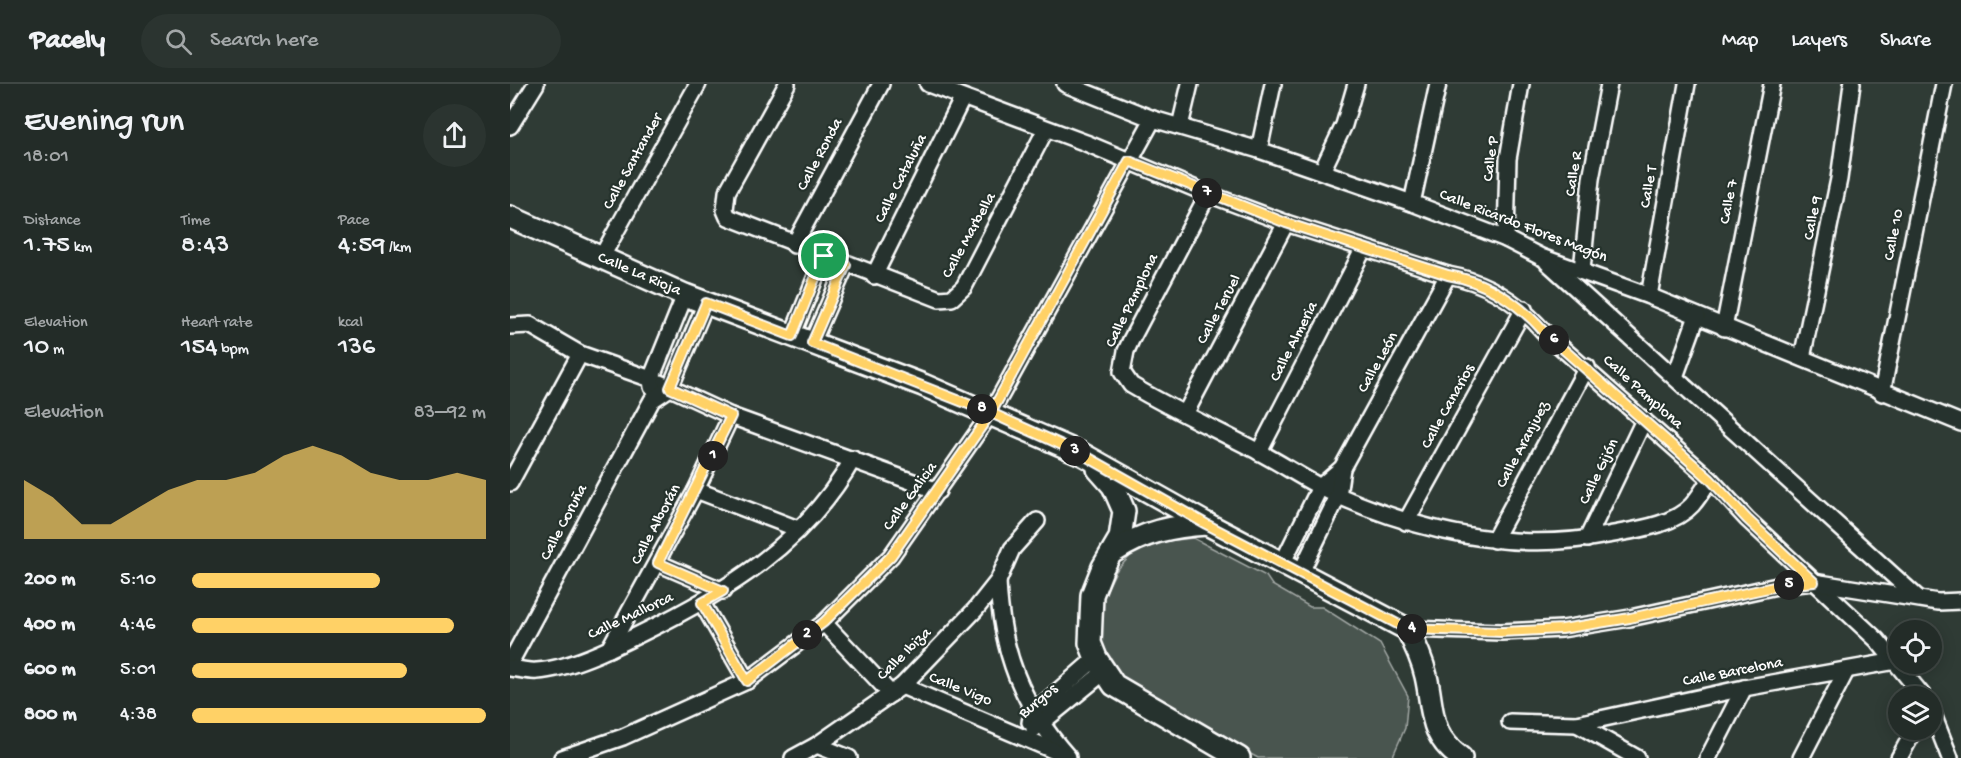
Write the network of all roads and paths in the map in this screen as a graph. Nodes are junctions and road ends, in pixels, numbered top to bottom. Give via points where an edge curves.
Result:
1 (536, 84) edge
2 (698, 84) edge
3 (788, 84) edge
4 (882, 84) edge
5 (928, 84) edge
6 (1065, 84) edge
7 (1190, 84) edge
8 (1273, 84) edge
9 (1356, 84) edge
10 (1438, 84) edge
11 (1521, 84) edge
12 (1609, 84) edge
13 (1687, 84) edge
14 (1772, 84) edge
15 (1852, 84) edge
16 (1944, 84) edge
17 (1102, 90) edge
18 (962, 99) junction
19 (1153, 119) junction
20 (510, 126) edge
21 (1180, 126) junction
22 (1046, 129) junction
23 (1259, 150) junction
24 (1129, 161) junction
25 (1322, 171) junction
26 (1208, 194) junction
27 (1412, 203) junction
28 (510, 217) edge
29 (1286, 223) junction
30 (1506, 239) junction
31 (794, 244) junction
32 (1364, 248) junction
33 (824, 256) junction
34 (1541, 256) junction
35 (601, 258) junction
36 (846, 265) junction
37 (1582, 270) junction
38 (1448, 275) junction
39 (874, 276) junction
40 (685, 295) junction
41 (1649, 296) junction
42 (706, 303) junction
43 (1524, 309) junction
44 (1697, 316) junction
45 (510, 326) edge
46 (1724, 328) junction
47 (792, 336) junction
48 (812, 343) junction
49 (580, 354) junction
50 (1802, 358) junction
51 (1587, 367) junction
52 (1675, 377) junction
53 (651, 379) junction
54 (670, 388) junction
55 (1882, 393) junction
56 (652, 400) junction
57 (991, 413) junction
58 (1185, 414) junction
59 (731, 416) junction
60 (1960, 418) edge
61 (1644, 420) junction
62 (1259, 452) junction
63 (1082, 454) junction
64 (853, 459) junction
65 (1342, 468) junction
66 (1710, 479) junction
67 (510, 483) edge
68 (1320, 487) junction
69 (696, 490) junction
70 (938, 491) junction
71 (1338, 496) junction
72 (1037, 521) dead end
73 (1406, 522) junction
74 (1206, 524) junction
75 (798, 529) junction
76 (1587, 539) junction
77 (1494, 540) junction
78 (1115, 551) junction
79 (658, 563) junction
80 (1291, 569) junction
81 (998, 581) junction
82 (1814, 582) junction
83 (723, 591) junction
84 (1918, 598) junction
85 (1961, 601) edge
86 (702, 603) junction
87 (824, 622) junction
88 (1407, 629) junction
89 (609, 649) junction
90 (1888, 653) edge
91 (510, 663) edge
92 (1888, 663) edge
93 (1100, 665) junction
94 (510, 668) edge
95 (1846, 671) junction
96 (1906, 674) edge
97 (747, 681) junction
98 (1915, 686) edge
99 (1744, 688) junction
100 (897, 690) junction
101 (1037, 718) junction
102 (1510, 722) dead end
103 (1577, 724) junction
104 (1026, 736) junction
105 (1942, 738) edge
106 (1909, 740) edge
107 (817, 745) junction
108 (1069, 757) edge
109 (562, 758) edge
110 (793, 758) edge
111 (849, 758) edge
112 (1239, 758) edge
113 (1461, 758) edge
114 (1638, 758) edge
115 (1708, 758) edge
116 (1801, 758) edge
117 (1899, 758) edge
118 (1950, 758) edge

1 - 20 street
2 - 35 street, Calle Santander
3 - 31 street, Calle Marbella via 727,192 725,210 728,218 737,223
4 - 31 street, Calle Ronda
5 - 18 street
6 - 17 street, Calle Ricardo Flores Magón
7 - 21 street
8 - 23 street
9 - 25 street via 1344,125
10 - 27 street
11 - 30 street, Calle P via 1508,159
12 - 37 street, Calle R via 1591,179
13 - 41 street, Calle T
14 - 46 street, Calle 7
15 - 50 street, Calle 9 via 1839,179
16 - 55 street, Calle 10
17 - 19 street, Calle Ricardo Flores Magón
18 - 22 street
18 - 39 street, Calle Cataluña
19 - 21 street, Calle Ricardo Flores Magón
19 - 24 street, Calle Galicia
21 - 23 street, Calle Ricardo Flores Magón
22 - 24 street
22 - 39 street, Calle Marbella via 958,294 945,299 929,297
23 - 25 street, Calle Ricardo Flores Magón
24 - 26 street
24 - 57 street, Calle Galicia
25 - 27 street, Calle Ricardo Flores Magón
26 - 29 street, Calle Pamplona
26 - 58 street, Calle Pamplona via 1126,351 1122,372 1131,385
27 - 30 street, Calle Ricardo Flores Magón
28 - 35 street, Calle La Rioja
29 - 32 street, Calle Pamplona
29 - 58 street, Calle Teruel
30 - 34 street, Calle Ricardo Flores Magón
31 - 33 street, Calle Marbella
32 - 38 street, Calle Pamplona
32 - 62 street, Calle Almeria
33 - 36 street, Calle Marbella
33 - 47 street
34 - 37 street, Calle Ricardo Flores Magón
34 - 52 street
35 - 40 street, Calle La Rioja
36 - 39 street, Calle Marbella
36 - 48 street
37 - 41 street, Calle Ricardo Flores Magón
38 - 43 street, Calle Pamplona via 1492,288
38 - 65 street, Calle León
40 - 42 street, Calle La Rioja
40 - 53 street
41 - 44 street, Calle Ricardo Flores Magón
42 - 47 street, Calle La Rioja
42 - 54 street
43 - 51 street, Calle Pamplona via 1545,333
43 - 73 street, Calle Canarios
44 - 46 street, Calle Ricardo Flores Magón
44 - 52 street
45 - 49 street via 530,325
46 - 50 street, Calle Ricardo Flores Magón
47 - 48 street, Calle La Rioja
48 - 57 street, Calle La Rioja
49 - 53 street
49 - 67 street
50 - 55 street, Calle Ricardo Flores Magón
51 - 61 street, Calle Pamplona
51 - 77 street, Calle Aranjuez
52 - 84 street
53 - 54 street
53 - 56 street
54 - 56 street, Calle Coruña
54 - 59 street
55 - 60 street, Calle Ricardo Flores Magón
56 - 91 street, Calle Coruña
57 - 63 street, Calle La Rioja
57 - 70 street, Calle Galicia
58 - 62 street, Calle Pamplona
59 - 64 street
59 - 69 street, Calle Alborán
61 - 66 street, Calle Pamplona
61 - 76 street, Calle Gijón
62 - 68 street, Calle Pamplona
63 - 74 street, Calle La Rioja
63 - 78 street via 1113,486 1122,502 1123,528
64 - 70 street
64 - 75 street, Calle Mallorca via 840,481
65 - 68 street, Calle León
65 - 71 street, Calle León
66 - 76 street, Calle Pamplona via 1692,506 1679,515
66 - 82 street, Calle Pamplona
68 - 71 street, Calle Pamplona
68 - 80 street, Calle León
69 - 75 street
69 - 79 street, Calle Alborán
70 - 87 street, Calle Galicia via 891,556
71 - 73 street, Calle Pamplona
71 - 80 street, Calle León
72 - 81 street, Calle Ibiza via 1012,549
73 - 77 street, Calle Pamplona
74 - 78 street via 1155,531
74 - 80 street, Calle La Rioja
75 - 83 street, Calle Mallorca
76 - 77 street, Calle Pamplona
78 - 93 street via 1103,567 1092,596 1090,644
79 - 83 street
79 - 89 street, Calle Alborán
80 - 88 street, Calle La Rioja
81 - 100 street, Calle Ibiza
81 - 101 street, Calle Ibiza via 999,610 1011,665
82 - 84 street, Calle La Rioja
82 - 88 street, Calle La Rioja via 1562,629
82 - 90 street
83 - 86 street, Calle Mallorca
84 - 85 street via 1950,604
86 - 89 street, Calle Mallorca
86 - 97 street
87 - 97 street, Calle Galicia
87 - 100 street, Calle Vigo
88 - 113 street via 1427,678 1437,734
89 - 94 street, Calle Mallorca via 536,671
92 - 95 street, Calle Barcelona
93 - 101 street, Burgos
93 - 112 street via 1114,684 1136,699
95 - 99 street, Calle Barcelona
95 - 116 street
96 - 98 street
97 - 109 street, Calle Galicia via 623,737
99 - 103 street, Calle Barcelona
99 - 115 street
100 - 104 street, Calle Vigo
100 - 107 street, Calle Ibiza
101 - 104 street, Burgos
101 - 108 street, Calle Ibiza
102 - 103 street, Calle Barcelona
103 - 114 street, Calle Barcelona
104 - 108 street, Calle Vigo
105 - 118 street
106 - 117 street
107 - 110 street, Calle Ibiza
107 - 111 street

